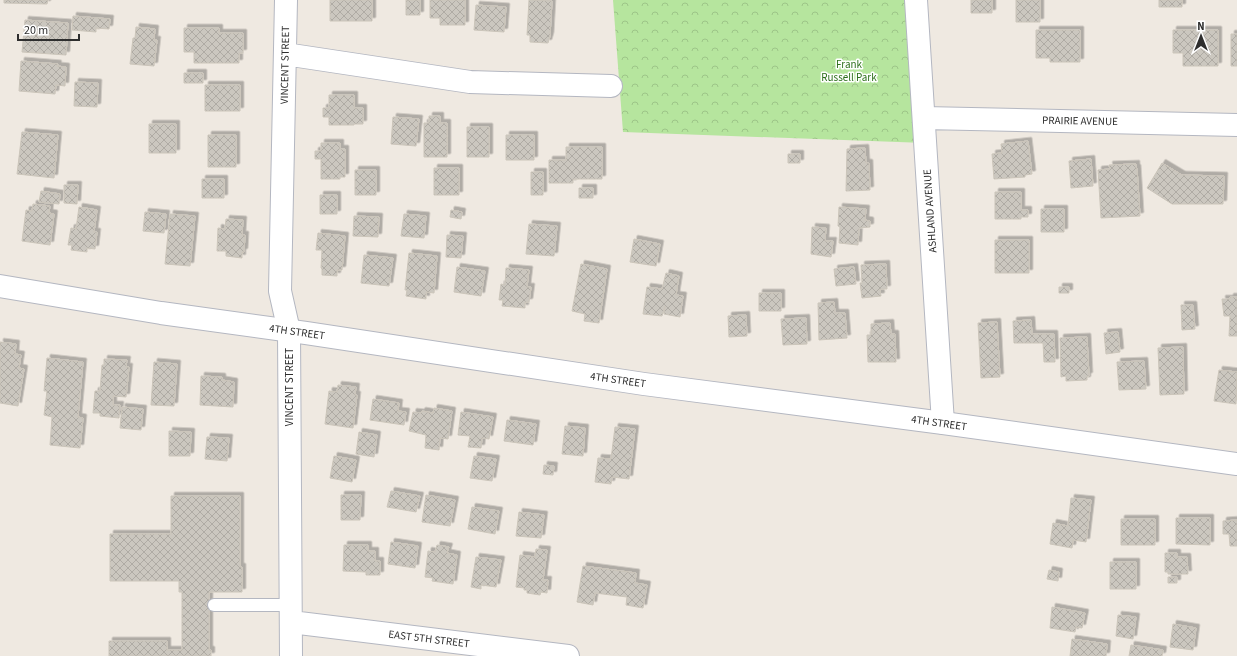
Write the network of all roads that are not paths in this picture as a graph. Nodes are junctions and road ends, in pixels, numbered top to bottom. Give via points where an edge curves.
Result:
1 (286, 0) edge
2 (916, 0) edge
3 (285, 54) junction
4 (611, 86) dead end
5 (924, 118) junction
6 (1237, 125) edge
7 (0, 286) edge
8 (289, 330) junction
9 (943, 423) junction
10 (1237, 464) edge
11 (214, 605) dead end
12 (291, 613) junction
13 (539, 654) edge
14 (291, 656) edge
15 (568, 656) edge

1 - 3 street, VINCENT STREET
2 - 5 street, ASHLAND AVENUE
3 - 4 street via 470,82
3 - 8 street, VINCENT STREET via 280,291
5 - 6 street, PRAIRIE AVENUE
5 - 9 street, ASHLAND AVENUE
7 - 8 street, 4TH STREET via 160,313
8 - 9 street, 4TH STREET via 637,382
8 - 12 street, VINCENT STREET
9 - 10 street, 4TH STREET
11 - 12 lane
12 - 13 street, EAST 5TH STREET
12 - 14 street, VINCENT STREET
13 - 15 street, EAST 5TH STREET

